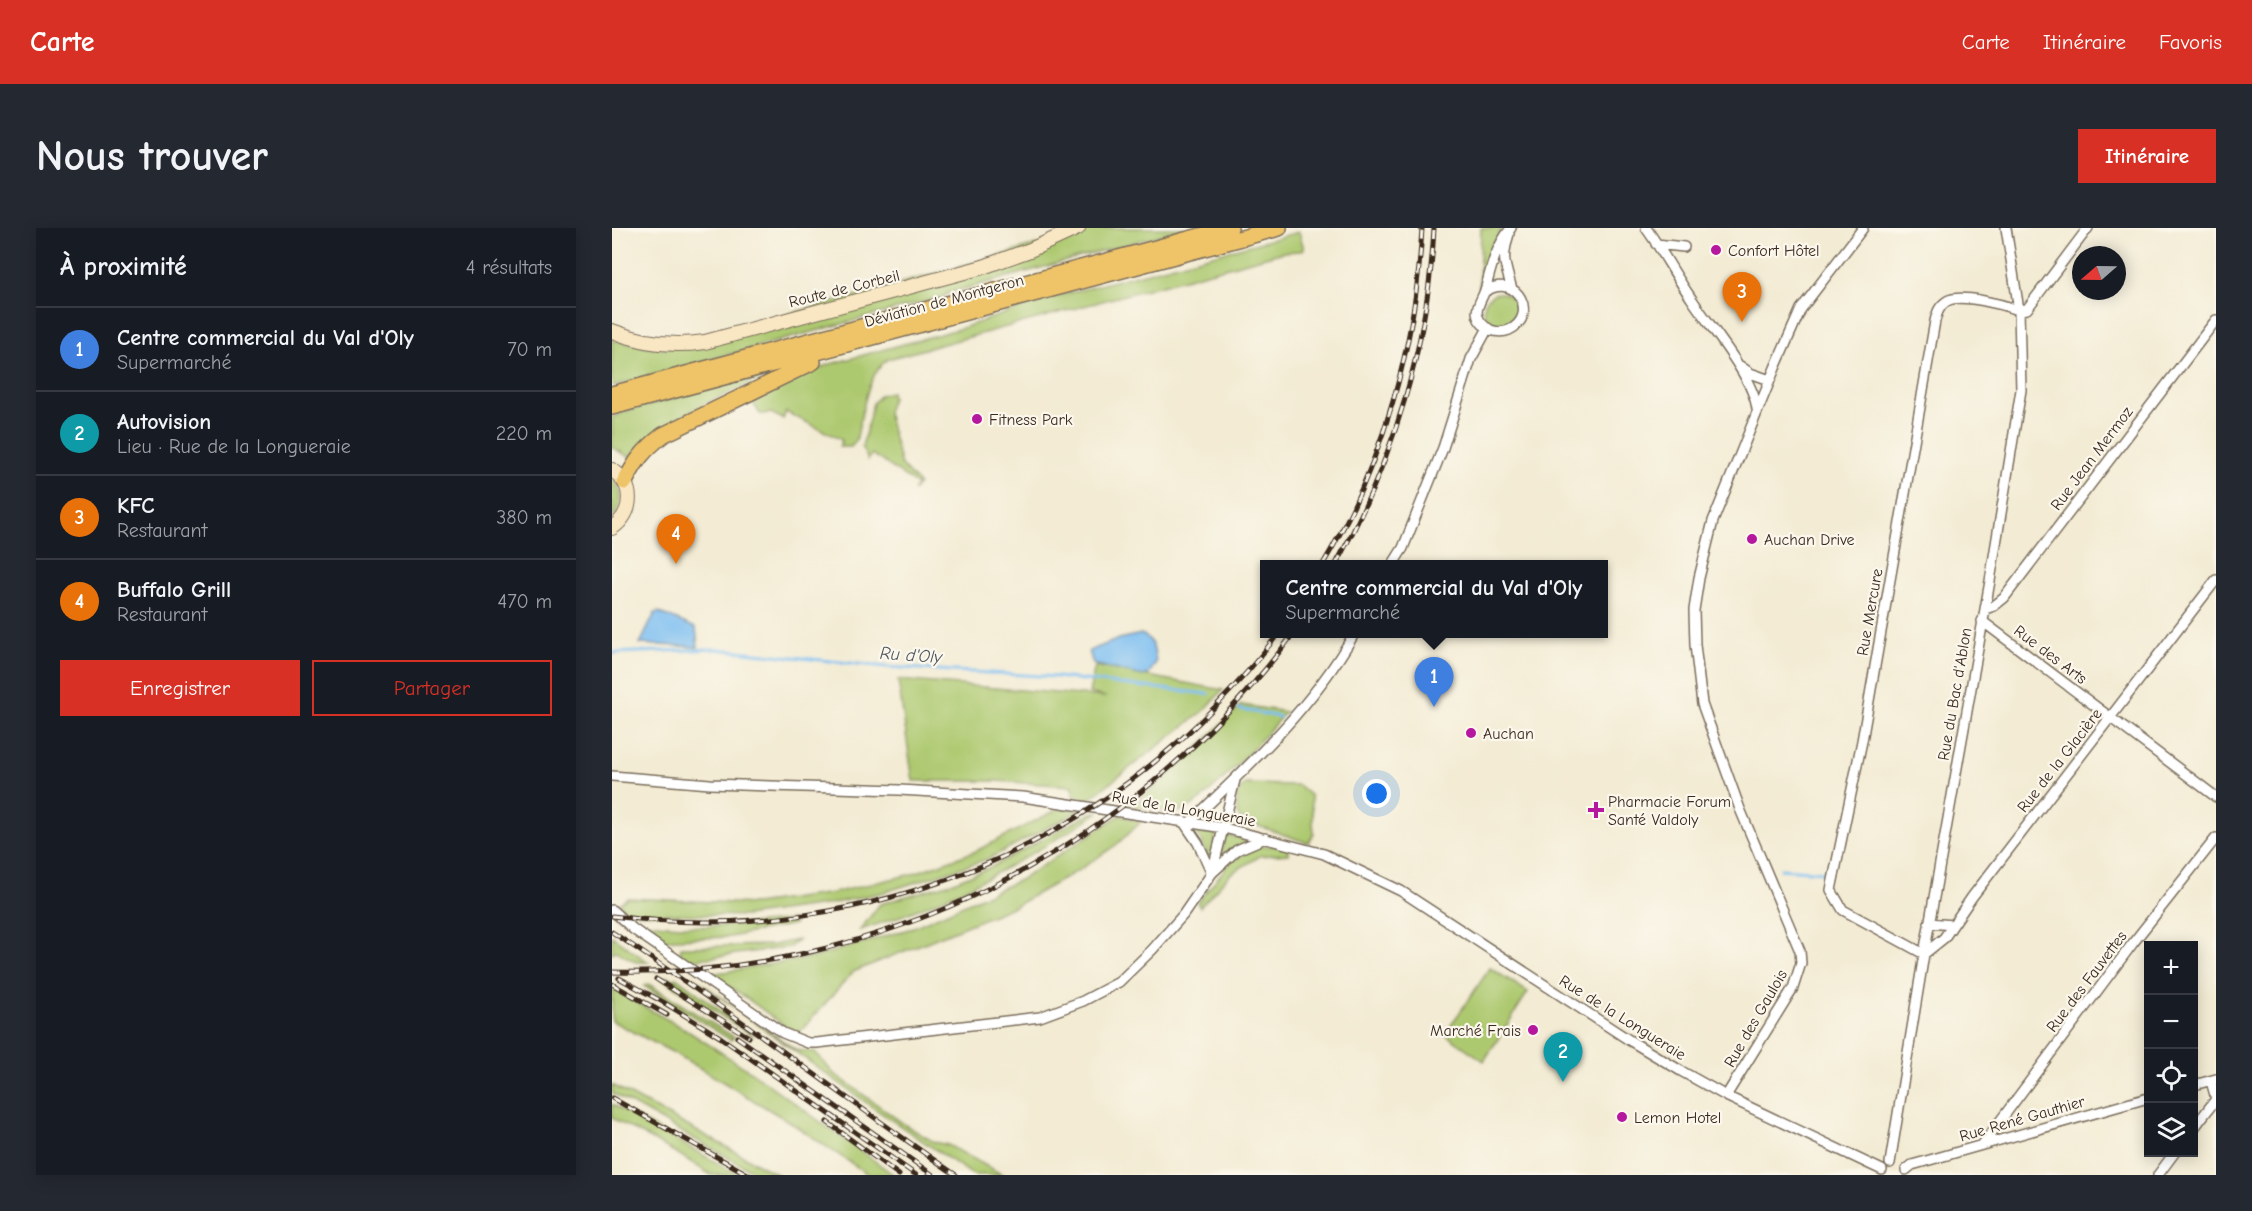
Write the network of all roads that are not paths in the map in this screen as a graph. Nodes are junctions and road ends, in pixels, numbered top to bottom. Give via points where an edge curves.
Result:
1 (1078, 228) edge
2 (1230, 228) edge
3 (1279, 228) edge
4 (1648, 228) edge
5 (1863, 228) edge
6 (2006, 228) edge
7 (2088, 228) edge
8 (1511, 229) edge
9 (1656, 244) junction
10 (1684, 248) dead end
11 (1512, 289) junction
12 (1486, 291) junction
13 (2019, 310) junction
14 (2216, 320) edge
15 (1488, 328) junction
16 (612, 331) edge
17 (856, 342) junction
18 (1736, 363) junction
19 (1770, 380) junction
20 (614, 400) edge
21 (1757, 411) junction
22 (612, 470) edge
23 (625, 482) junction
24 (612, 528) edge
25 (1396, 560) edge
26 (2216, 580) edge
27 (1985, 609) junction
28 (1982, 621) junction
29 (1351, 638) edge
30 (2111, 718) junction
31 (612, 776) edge
32 (1235, 780) junction
33 (2216, 797) edge
34 (1186, 822) junction
35 (1224, 828) junction
36 (1265, 838) junction
37 (2216, 838) edge
38 (1212, 873) junction
39 (612, 911) edge
40 (1929, 923) junction
41 (1953, 925) junction
42 (1923, 954) junction
43 (2213, 1080) edge
44 (2198, 1084) edge
45 (1726, 1096) junction
46 (2144, 1099) edge
47 (2198, 1122) edge
48 (1983, 1144) junction
49 (2171, 1157) edge
50 (1890, 1164) junction
51 (1881, 1172) edge
52 (1907, 1172) edge
53 (2158, 1175) edge

1 - 16 main road, Route de Corbeil via 983,267 705,342 660,344
2 - 20 main road, Déviation de Montgeron
3 - 17 main road, Déviation de Montgeron
4 - 9 street
5 - 19 street, Rue des Gaulois via 1801,309
6 - 13 street, Rue du Bac d'Ablon
7 - 13 street via 2026,309
8 - 11 street via 1504,267
8 - 12 street via 1498,245
9 - 10 street
9 - 18 street
11 - 12 street via 1499,286
11 - 15 street via 1523,307 1520,321 1504,332
12 - 15 street via 1477,310
13 - 27 street, Rue du Bac d'Ablon via 2021,390
13 - 42 street, Rue Mercure via 1959,298 1948,300 1938,311 1862,741 1831,890 1843,910
14 - 27 street, Rue Jean Mermoz via 2004,598
15 - 25 street via 1471,359 1443,447
17 - 20 main road, Déviation de Montgeron
17 - 23 main road via 663,435 644,450
18 - 19 street
18 - 21 street via 1754,393
19 - 21 street, Rue des Gaulois
21 - 45 street, Rue des Gaulois via 1713,521 1694,610 1695,645 1702,704 1740,808 1800,951 1801,963 1793,987
22 - 23 main road
23 - 24 main road via 629,507
26 - 30 street, Rue de la Glacière
27 - 28 street, Rue du Bac d'Ablon
28 - 30 street, Rue des Arts
28 - 40 street, Rue du Bac d'Ablon
29 - 32 street via 1310,700
30 - 33 street, Rue des Arts
30 - 41 street, Rue de la Glacière
31 - 34 street, Rue de la Longueraie via 1023,797
32 - 34 street
32 - 35 street
34 - 35 street, Rue de la Longueraie
34 - 38 street
35 - 36 street, Rue de la Longueraie
35 - 38 street
36 - 38 street via 1237,850
36 - 45 street, Rue de la Longueraie via 1324,854 1401,891 1629,1041
37 - 48 street, Rue des Fauvettes
38 - 39 street via 1152,950 1119,982 1083,1001 1040,1017 817,1043 783,1033
40 - 41 street
40 - 42 street, Rue du Bac d'Ablon
41 - 42 street, Rue de la Glacière via 1944,938
42 - 50 street, Rue du Bac d'Ablon
43 - 44 street
43 - 47 street via 2216,1099
45 - 51 street, Rue de la Longueraie
46 - 48 street, Rue René Gauthier
48 - 52 street, Rue René Gauthier via 1912,1165
49 - 53 street
50 - 51 street
50 - 52 street via 1899,1164

